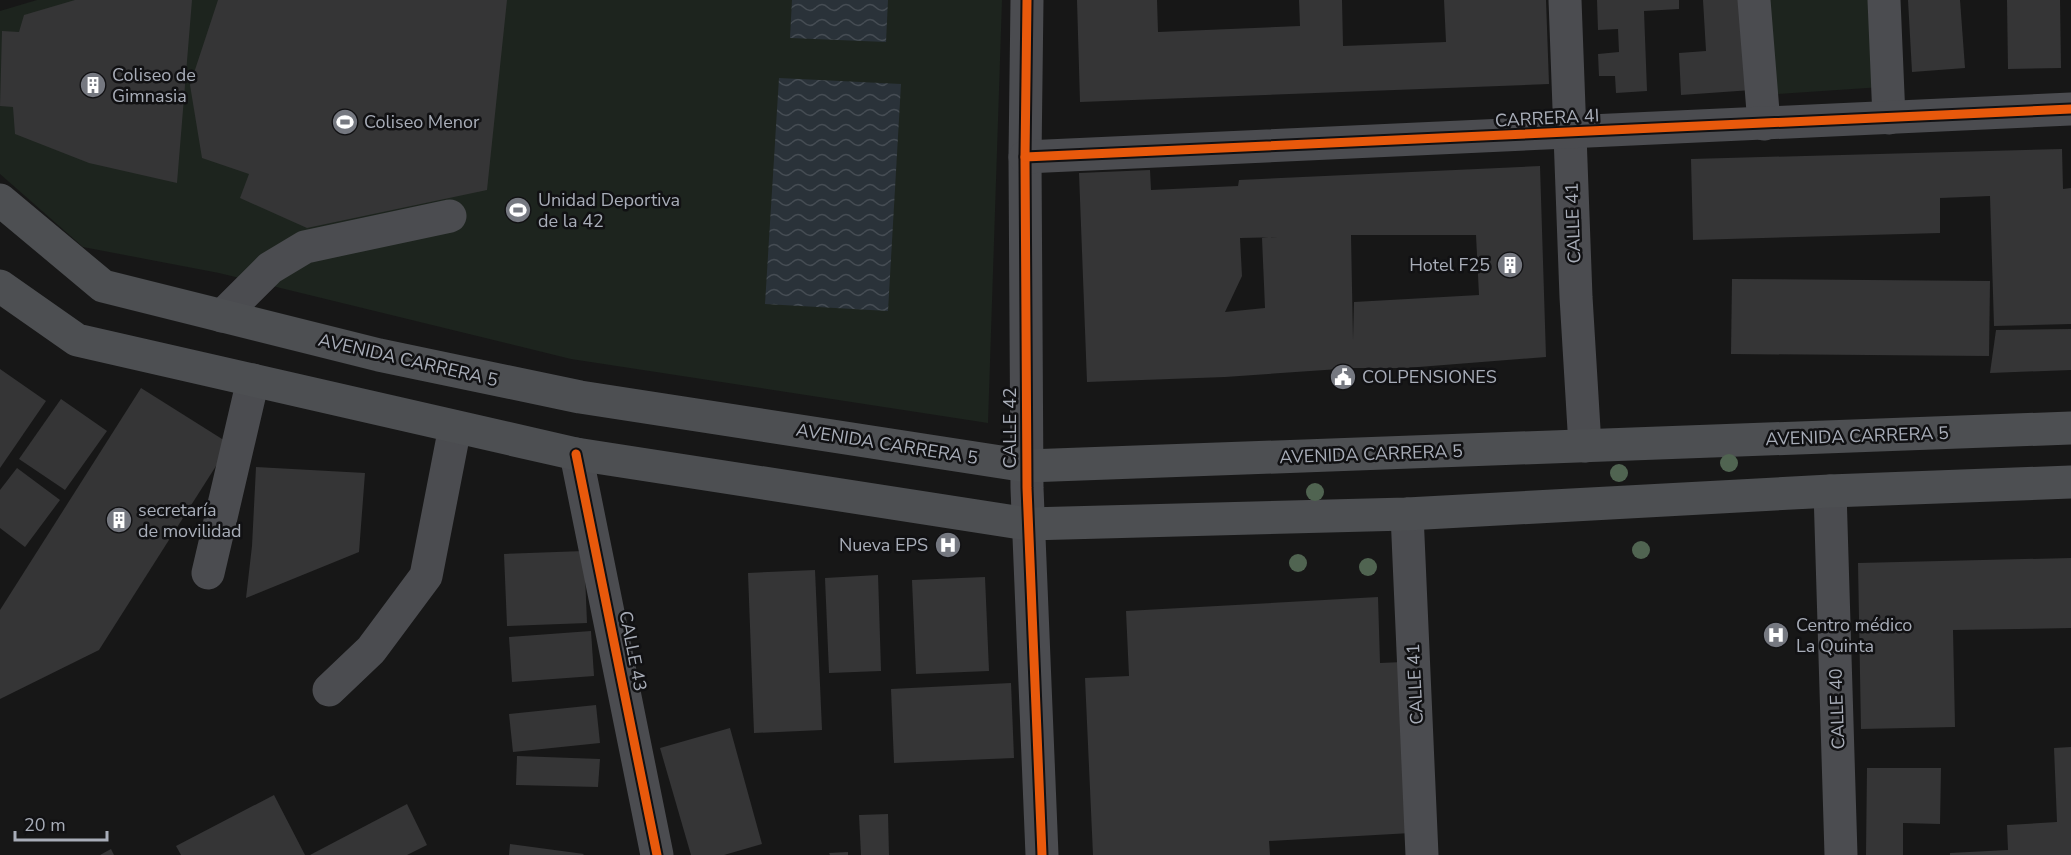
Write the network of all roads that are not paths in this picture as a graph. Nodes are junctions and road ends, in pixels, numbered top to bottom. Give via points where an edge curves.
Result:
1 (1027, 0) edge
2 (1565, 0) edge
3 (1754, 0) edge
4 (1884, 0) edge
5 (2071, 109) edge
6 (1889, 118) junction
7 (1764, 124) junction
8 (1571, 133) junction
9 (1025, 157) junction
10 (0, 200) edge
11 (450, 216) dead end
12 (0, 286) edge
13 (222, 316) junction
14 (253, 380) junction
15 (455, 427) junction
16 (2071, 428) edge
17 (1585, 446) junction
18 (576, 454) junction
19 (1027, 466) junction
20 (2071, 482) edge
21 (1830, 491) junction
22 (1407, 513) junction
23 (1028, 524) junction
24 (208, 573) dead end
25 (330, 690) dead end
26 (657, 855) edge
27 (1042, 855) edge
28 (1422, 855) edge
29 (1841, 855) edge

1 - 9 street, CALLE 42
2 - 8 street, CALLE 41
3 - 7 street
4 - 6 street
5 - 6 street, CARRERA 4I
6 - 7 street, CARRERA 4I
7 - 8 street, CARRERA 4I
8 - 9 street, CARRERA 4I
8 - 17 street, CALLE 41
9 - 19 street, CALLE 42
10 - 13 main road, AVENIDA CARRERA 5 via 103,286
11 - 13 street via 305,247 270,268
12 - 14 main road via 77,340
13 - 19 main road, AVENIDA CARRERA 5 via 379,355 580,397
14 - 15 main road
14 - 24 street
15 - 18 main road
15 - 25 street via 426,576 370,650
16 - 17 main road, AVENIDA CARRERA 5
17 - 19 main road, AVENIDA CARRERA 5
18 - 23 main road
18 - 26 street, CALLE 43
19 - 23 street, CALLE 42
20 - 21 main road
21 - 22 main road
21 - 29 street, CALLE 40
22 - 23 main road
22 - 28 street, CALLE 41
23 - 27 street, CALLE 42

